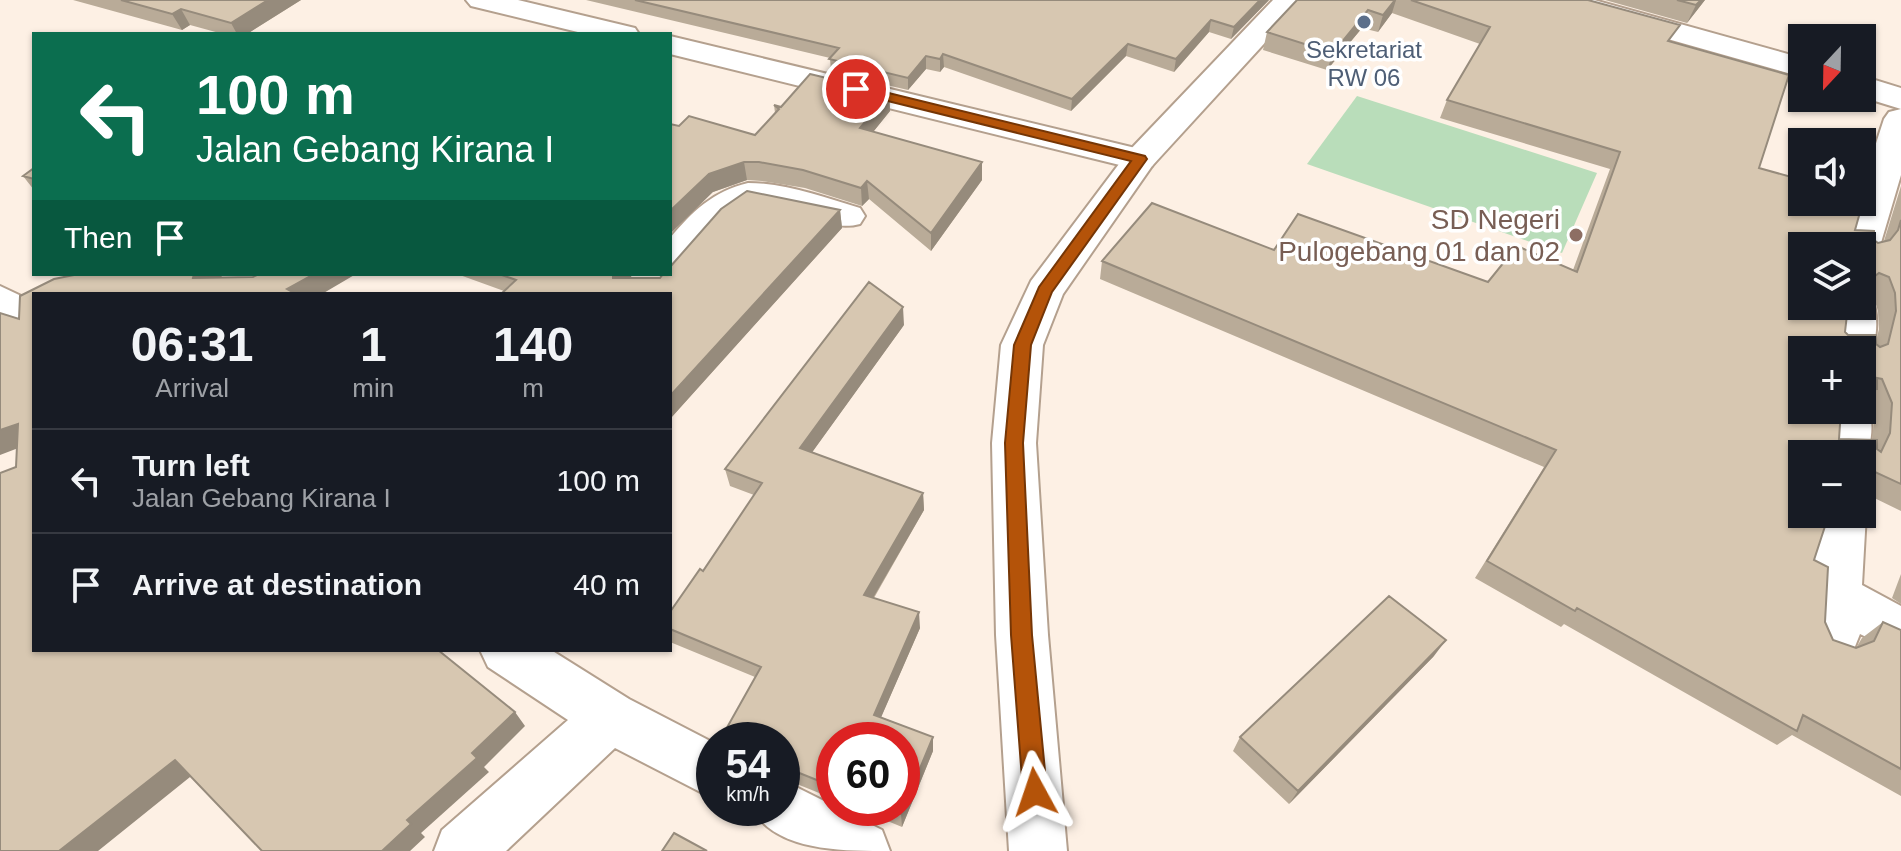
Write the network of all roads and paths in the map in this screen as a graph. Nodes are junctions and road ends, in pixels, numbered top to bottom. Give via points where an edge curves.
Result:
1 (481, 0) edge
2 (1289, 0) edge
3 (1561, 0) edge
4 (616, 32) edge
5 (672, 45) edge
6 (1788, 64) edge
7 (1876, 91) edge
8 (1901, 99) edge
9 (1901, 119) edge
10 (1140, 159) junction
11 (847, 216) dead end
12 (1865, 232) edge
13 (672, 261) edge
14 (657, 276) edge
15 (643, 292) edge
16 (1841, 528) edge
17 (1901, 631) edge
18 (509, 652) edge
19 (610, 717) junction
20 (696, 762) edge
21 (800, 818) edge
22 (463, 851) edge
23 (861, 851) edge
24 (1038, 851) edge

1 - 4 street
2 - 10 street
3 - 6 street
5 - 10 street
7 - 8 street
9 - 12 street
10 - 24 street via 1045,291 1022,345 1014,443
11 - 13 street via 756,193 737,197 722,206
14 - 15 street
16 - 17 street via 1837,618
18 - 19 street
19 - 20 street
19 - 22 street
21 - 23 street

